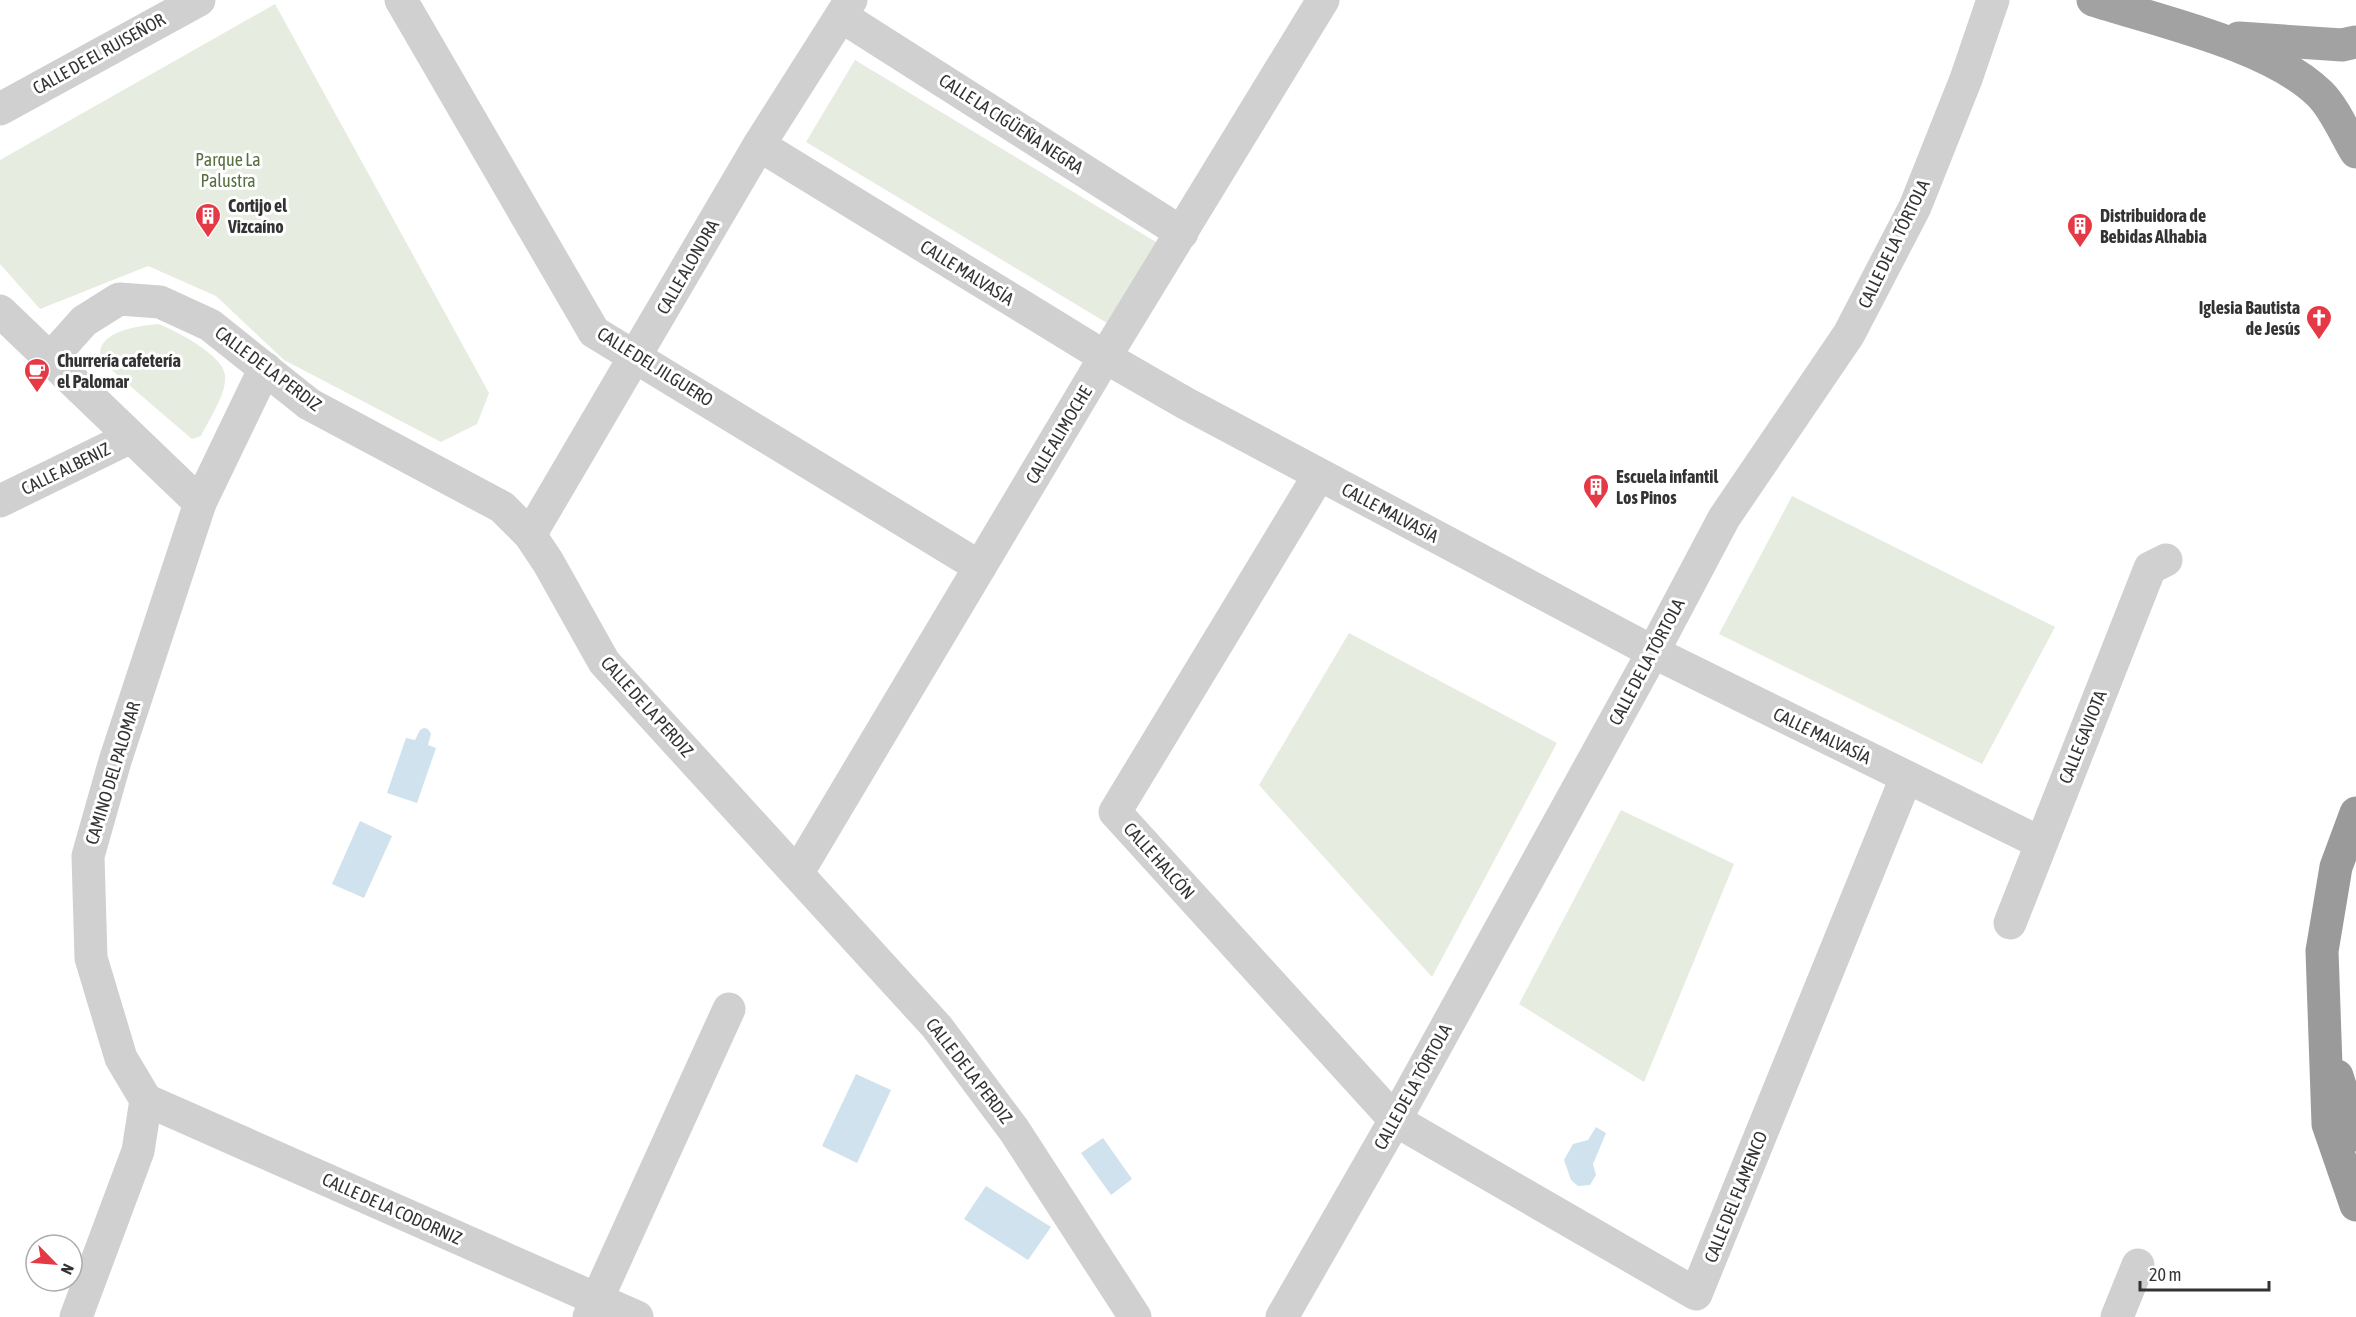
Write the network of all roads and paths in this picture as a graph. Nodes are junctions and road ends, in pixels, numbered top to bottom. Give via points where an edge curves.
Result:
1 (199, 0) edge
2 (401, 0) edge
3 (1323, 0) edge
4 (1994, 0) edge
5 (2093, 0) edge
6 (846, 8) edge
7 (2189, 30) junction
8 (2356, 42) edge
9 (0, 109) edge
10 (759, 145) junction
11 (2356, 152) edge
12 (1182, 233) junction
13 (0, 311) edge
14 (636, 357) junction
15 (1105, 357) junction
16 (50, 359) junction
17 (265, 368) junction
18 (131, 437) junction
19 (1319, 476) junction
20 (0, 501) edge
21 (200, 503) junction
22 (530, 535) junction
23 (2166, 560) dead end
24 (980, 567) junction
25 (1653, 652) junction
26 (1906, 778) junction
27 (2356, 813) edge
28 (2041, 843) junction
29 (798, 872) junction
30 (2010, 923) dead end
31 (729, 1009) dead end
32 (2323, 1034) junction
33 (146, 1100) junction
34 (1395, 1120) junction
35 (2356, 1136) edge
36 (2356, 1205) edge
37 (2138, 1265) dead end
38 (593, 1308) edge
39 (76, 1317) edge
40 (637, 1317) edge
41 (1136, 1317) edge
42 (1282, 1317) edge
43 (2117, 1317) edge

1 - 9 street, CALLE DE EL RUISEÑOR
2 - 14 street, CALLE DEL JILGUERO via 594,332
3 - 12 street, CALLE ALIMOCHE
4 - 25 street, CALLE DE LA TÓRTOLA via 1915,207 1855,323 1724,518
5 - 7 highway
6 - 10 street, CALLE ALONDRA
6 - 12 street, CALLE LA CIGÜEÑA NEGRA
7 - 8 highway via 2278,42
7 - 11 highway via 2291,71 2321,95
10 - 14 street, CALLE ALONDRA
10 - 15 street, CALLE MALVASÍA
12 - 15 street, CALLE ALIMOCHE
13 - 16 street
14 - 22 street, CALLE ALONDRA
14 - 24 street, CALLE DEL JILGUERO
15 - 19 street, CALLE MALVASÍA
15 - 24 street, CALLE ALIMOCHE
16 - 17 street, CALLE DE LA PERDIZ via 84,321 119,299 160,302 210,325
16 - 18 street
17 - 21 street, CAMINO DEL PALOMAR
17 - 22 street, CALLE DE LA PERDIZ via 309,404 502,507
18 - 20 street, CALLE ALBENIZ
18 - 21 street
19 - 25 street, CALLE MALVASÍA
19 - 34 street, CALLE HALCÓN via 1115,812
21 - 33 street, CAMINO DEL PALOMAR via 115,760 88,856 91,958 121,1058
22 - 29 street, CALLE DE LA PERDIZ via 604,662
23 - 28 street, CALLE GAVIOTA via 2150,568
24 - 29 street, CALLE ALIMOCHE
25 - 26 street, CALLE MALVASÍA
25 - 34 street, CALLE DE LA TÓRTOLA
26 - 28 street, CALLE MALVASÍA
26 - 34 street, CALLE DEL FLAMENCO via 1696,1294
27 - 32 highway via 2336,867 2322,951
28 - 30 street, CALLE GAVIOTA
29 - 41 street, CALLE DE LA PERDIZ via 937,1027 1014,1130
31 - 38 street
32 - 35 highway
32 - 36 highway via 2328,1124
33 - 38 street, CALLE DE LA CODORNIZ
33 - 39 street via 138,1151
34 - 42 street, CALLE DE LA TÓRTOLA
37 - 43 street
38 - 40 street, CALLE DE LA CODORNIZ

